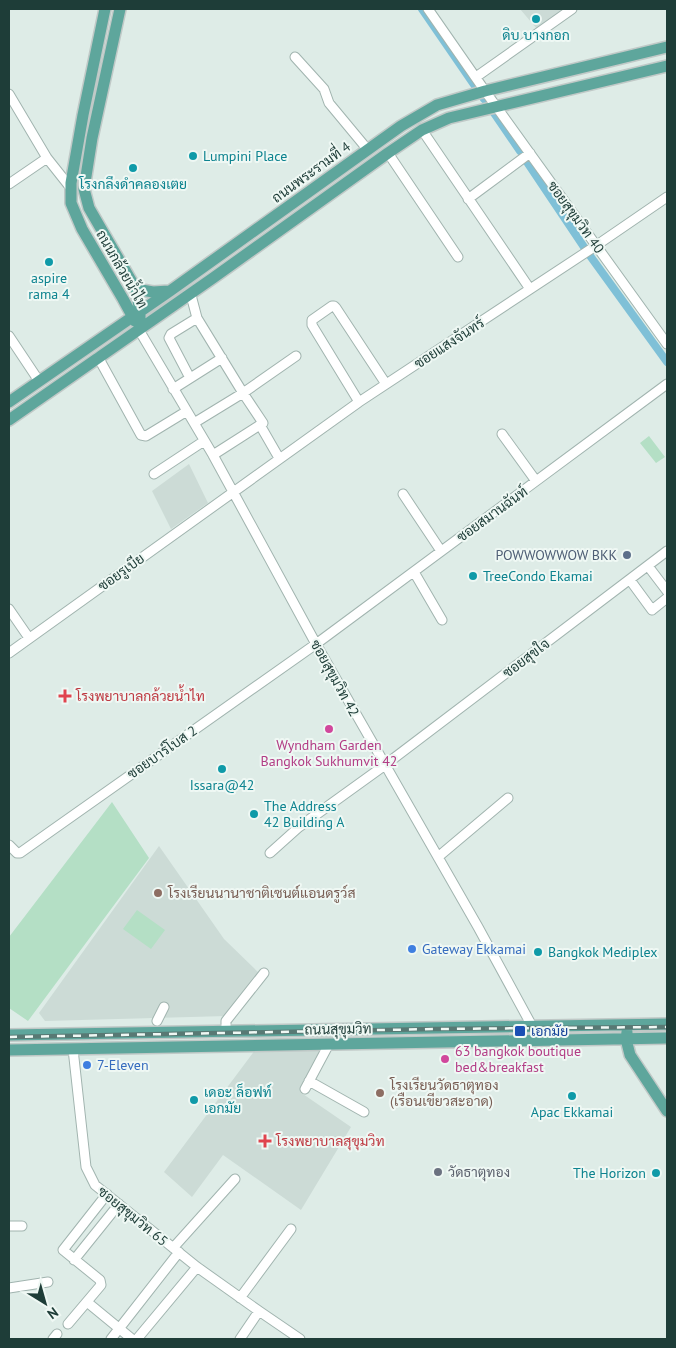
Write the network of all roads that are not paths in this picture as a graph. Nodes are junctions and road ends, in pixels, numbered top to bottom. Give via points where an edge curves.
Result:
1 (105, 9) edge
2 (120, 9) edge
3 (428, 9) edge
4 (572, 9) edge
5 (667, 47) edge
6 (295, 57) dead end
7 (667, 66) edge
8 (476, 77) junction
9 (485, 91) junction
10 (9, 94) edge
11 (496, 106) junction
12 (422, 130) junction
13 (368, 150) junction
14 (388, 153) junction
15 (530, 154) junction
16 (47, 158) junction
17 (9, 184) edge
18 (70, 187) junction
19 (84, 189) junction
20 (667, 197) edge
21 (468, 199) junction
22 (597, 245) junction
23 (458, 257) dead end
24 (136, 289) junction
25 (530, 289) junction
26 (170, 291) junction
27 (190, 294) junction
28 (136, 314) junction
29 (197, 318) junction
30 (139, 330) junction
31 (9, 336) edge
32 (667, 344) edge
33 (296, 356) dead end
34 (98, 358) junction
35 (222, 358) junction
36 (190, 378) junction
37 (39, 381) junction
38 (386, 384) junction
39 (667, 384) edge
40 (173, 389) junction
41 (243, 393) junction
42 (9, 402) edge
43 (359, 402) junction
44 (187, 411) junction
45 (9, 420) edge
46 (194, 424) junction
47 (260, 425) junction
48 (502, 434) dead end
49 (204, 441) junction
50 (212, 455) junction
51 (279, 458) junction
52 (154, 474) dead end
53 (536, 481) junction
54 (232, 491) junction
55 (403, 494) dead end
56 (441, 551) junction
57 (667, 551) edge
58 (648, 566) junction
59 (414, 572) junction
60 (630, 580) junction
61 (667, 591) edge
62 (667, 598) edge
63 (9, 609) edge
64 (442, 620) dead end
65 (29, 638) junction
66 (316, 644) junction
67 (9, 653) edge
68 (385, 765) junction
69 (508, 798) dead end
70 (9, 845) edge
71 (270, 853) dead end
72 (438, 857) junction
73 (264, 973) dead end
74 (164, 1008) dead end
75 (157, 1021) dead end
76 (628, 1024) junction
77 (667, 1024) edge
78 (532, 1026) junction
79 (226, 1030) junction
80 (268, 1030) junction
81 (9, 1034) edge
82 (667, 1038) edge
83 (626, 1039) junction
84 (532, 1040) junction
85 (329, 1044) junction
86 (268, 1045) junction
87 (73, 1049) junction
88 (9, 1050) edge
89 (667, 1111) edge
90 (364, 1112) dead end
91 (235, 1179) dead end
92 (107, 1194) junction
93 (119, 1204) junction
94 (9, 1226) edge
95 (22, 1226) dead end
96 (291, 1229) dead end
97 (176, 1250) junction
98 (74, 1260) junction
99 (197, 1267) junction
100 (48, 1282) dead end
101 (9, 1288) edge
102 (240, 1298) junction
103 (87, 1302) junction
104 (259, 1311) junction
105 (68, 1324) dead end
106 (119, 1329) junction
107 (111, 1339) edge
108 (137, 1339) edge
109 (240, 1339) edge
110 (300, 1339) edge

1 - 18 main road, ถนนกล้วยน้ำไท
2 - 19 main road, ถนนกล้วยน้ำไท
3 - 8 street, ซอยสุขุมวิท 40
4 - 8 street
5 - 9 main road, ถนนพระรามที่ 4
6 - 13 street via 324,89 329,103
7 - 11 main road, ถนนพระรามที่ 4
8 - 9 street, ซอยสุขุมวิท 40
9 - 11 street, ซอยสุขุมวิท 40
9 - 13 main road, ถนนพระรามที่ 4 via 437,105
10 - 16 street
11 - 12 main road, ถนนพระรามที่ 4 via 449,118
11 - 15 street, ซอยสุขุมวิท 40
12 - 14 main road, ถนนพระรามที่ 4
12 - 21 street
13 - 26 main road, ถนนพระรามที่ 4
14 - 23 street
14 - 27 main road, ถนนพระรามที่ 4
15 - 21 street
15 - 22 street, ซอยสุขุมวิท 40
16 - 17 street
16 - 18 street
18 - 19 main road
18 - 28 main road, ถนนกล้วยน้ำไท via 71,203 82,230
19 - 24 main road, ถนนกล้วยน้ำไท via 88,208
20 - 22 street, ซอยแสงจันทร์
21 - 25 street
22 - 25 street, ซอยแสงจันทร์
22 - 32 street, ซอยสุขุมวิท 40
24 - 26 main road
24 - 28 main road, ถนนกล้วยน้ำไท
25 - 38 street, ซอยแสงจันทร์
26 - 28 main road, ถนนพระรามที่ 4
27 - 29 street
27 - 30 main road, ถนนพระรามที่ 4
28 - 30 main road, ถนนกล้วยน้ำไท
28 - 37 main road, ถนนพระรามที่ 4
29 - 35 street
29 - 36 street via 171,334 170,338
30 - 34 main road, ถนนพระรามที่ 4
30 - 40 street, ซอยสุขุมวิท 42
31 - 37 street
33 - 41 street
34 - 44 street via 141,435 146,436
34 - 45 main road, ถนนพระรามที่ 4
35 - 36 street
35 - 41 street
36 - 40 street
37 - 42 main road, ถนนพระรามที่ 4
38 - 43 street, ซอยแสงจันทร์
38 - 43 street via 332,306 312,320 312,325
39 - 53 street, ซอยสมานฉันท์
40 - 44 street, ซอยสุขุมวิท 42
41 - 46 street
41 - 47 street via 263,423
43 - 51 street, ซอยแสงจันทร์
44 - 46 street, ซอยสุขุมวิท 42
46 - 49 street, ซอยสุขุมวิท 42
47 - 50 street
47 - 51 street
48 - 53 street
49 - 50 street, ซอยสุขุมวิท 42
49 - 52 street
50 - 54 street, ซอยสุขุมวิท 42
51 - 54 street, ซอยแสงจันทร์
53 - 56 street, ซอยสมานฉันท์
54 - 65 street, ซอยรูเบีย
54 - 66 street, ซอยสุขุมวิท 42
55 - 56 street
56 - 59 street, ซอยสมานฉันท์
57 - 58 street, ซอยสุขใจ
58 - 60 street, ซอยสุขใจ
58 - 61 street
59 - 64 street
59 - 66 street, ซอยสมานฉันท์
60 - 62 street via 652,610
60 - 68 street, ซอยสุขใจ
63 - 65 street
65 - 67 street, ซอยรูเบีย
66 - 68 street, ซอยสุขุมวิท 42
66 - 70 street, ซอยบาร์โบส 2 via 20,852
68 - 71 street, ซอยสุขใจ via 299,827
68 - 72 street, ซอยสุขุมวิท 42
69 - 72 street
72 - 78 street, ซอยสุขุมวิท 42
73 - 79 street via 226,1020
74 - 75 street
76 - 77 main road, ถนนสุขุมวิท
76 - 78 main road, ถนนสุขุมวิท
76 - 83 main road
78 - 80 main road, ถนนสุขุมวิท
78 - 84 main road
79 - 80 main road, ถนนสุขุมวิท
79 - 81 main road, ถนนสุขุมวิท
80 - 86 main road
82 - 83 main road, ถนนสุขุมวิท
83 - 84 main road, ถนนสุขุมวิท
83 - 89 main road via 630,1055
84 - 85 main road, ถนนสุขุมวิท
85 - 86 main road, ถนนสุขุมวิท
85 - 90 street via 307,1085
86 - 87 main road, ถนนสุขุมวิท
87 - 88 main road, ถนนสุขุมวิท
87 - 92 street, ซอยสุขุมวิท 65 via 86,1167 95,1185
91 - 97 street
92 - 93 street, ซอยสุขุมวิท 65
92 - 98 street via 64,1248 64,1252
93 - 97 street, ซอยสุขุมวิท 65
93 - 98 street
94 - 95 street
96 - 102 street
97 - 99 street, ซอยสุขุมวิท 65
97 - 106 street
98 - 103 street via 101,1282
99 - 102 street, ซอยสุขุมวิท 65
99 - 108 street
100 - 101 street
102 - 104 street, ซอยสุขุมวิท 65
103 - 105 street
103 - 106 street
104 - 109 street
104 - 110 street, ซอยสุขุมวิท 65
106 - 107 street
106 - 108 street

